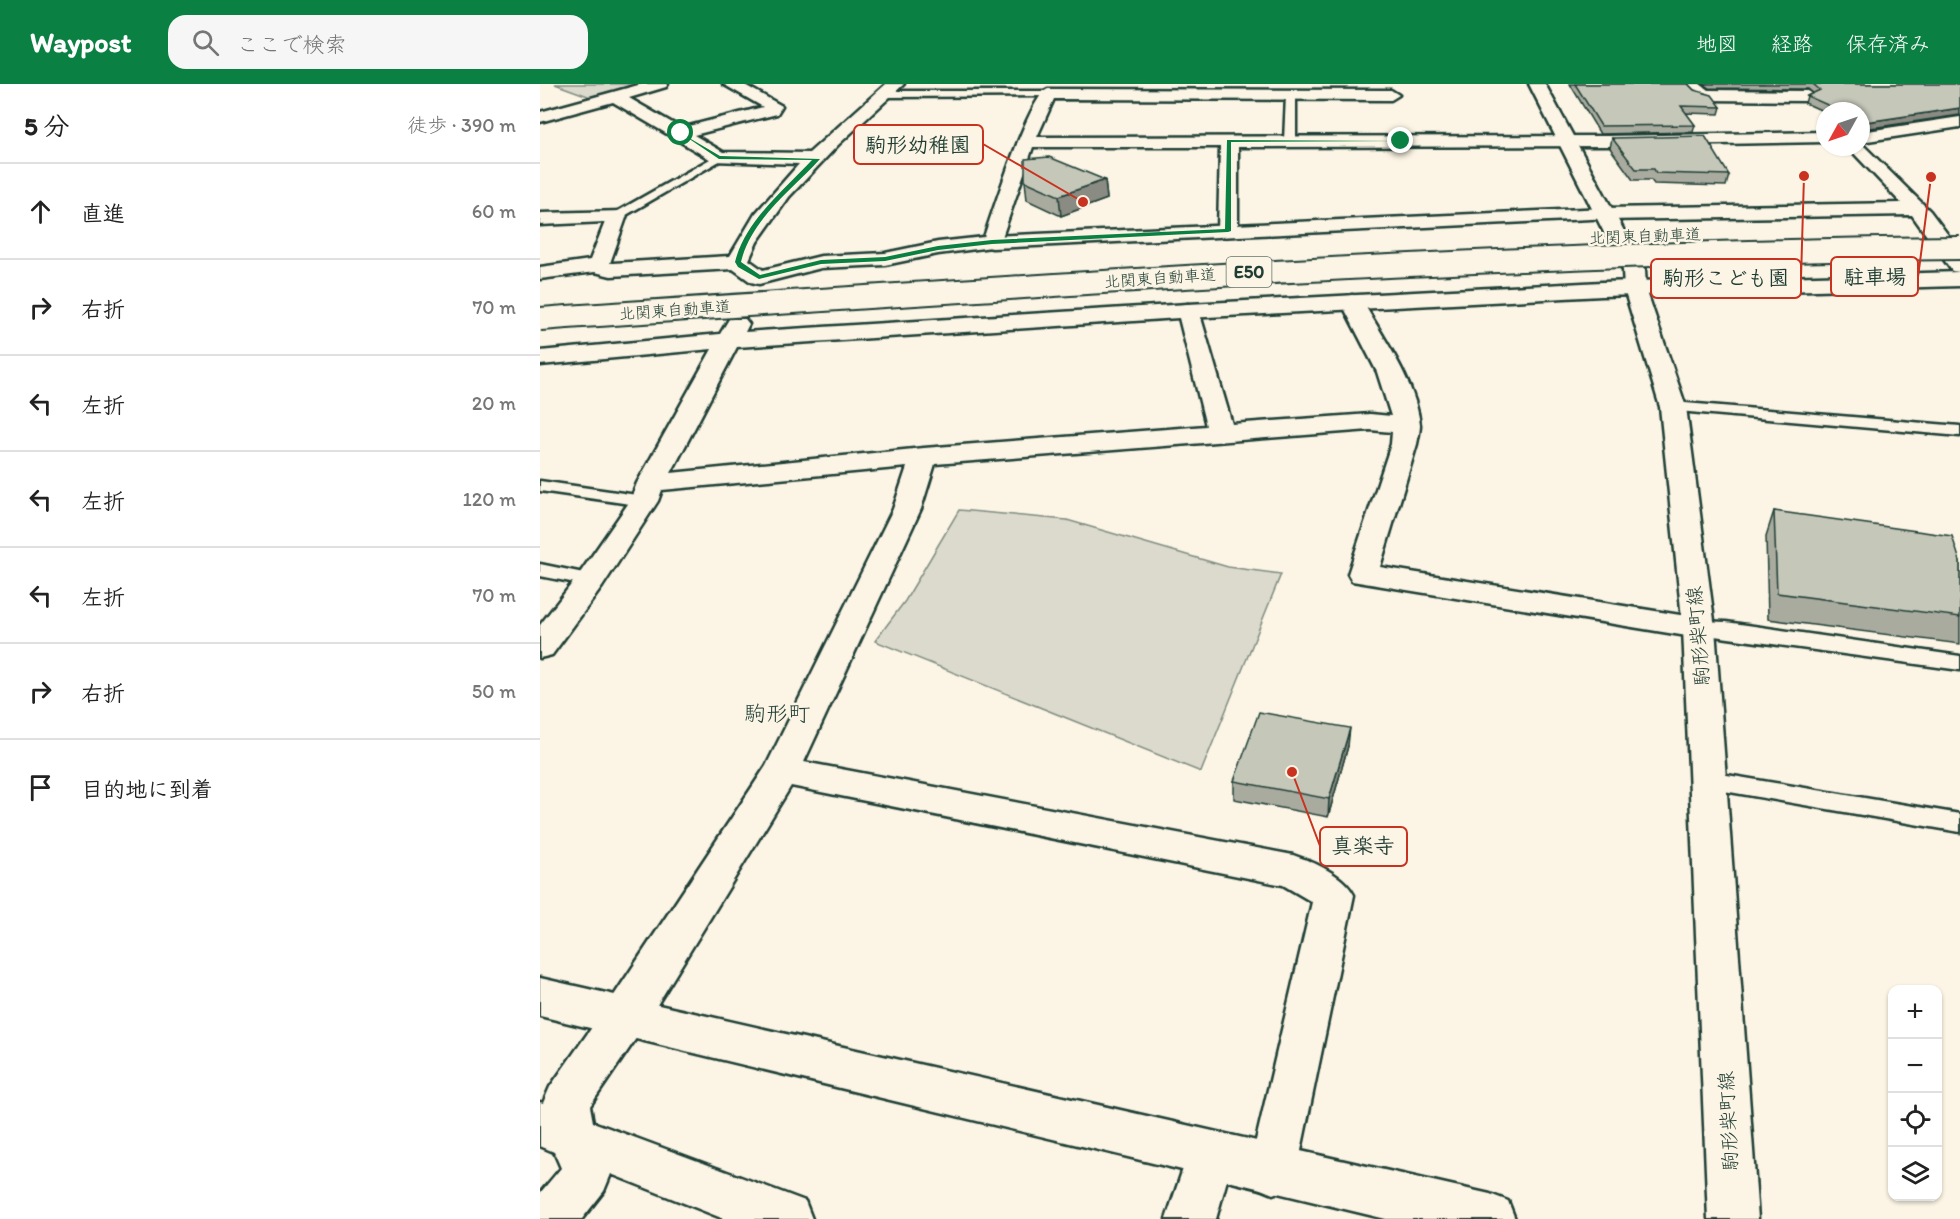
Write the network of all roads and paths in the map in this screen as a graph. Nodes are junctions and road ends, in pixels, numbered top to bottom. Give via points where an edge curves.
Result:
1 (660, 84) edge
2 (731, 84) edge
3 (1537, 84) edge
4 (1691, 84) edge
5 (890, 89) edge
6 (1048, 94) junction
7 (1291, 95) junction
8 (1391, 95) edge
9 (1808, 96) edge
10 (616, 97) junction
11 (540, 117) edge
12 (1960, 122) edge
13 (681, 133) junction
14 (1870, 136) edge
15 (1816, 137) edge
16 (1229, 141) junction
17 (1290, 141) junction
18 (1567, 141) junction
19 (1026, 142) junction
20 (1866, 156) edge
21 (719, 157) junction
22 (817, 159) junction
23 (1917, 209) junction
24 (1605, 214) junction
25 (617, 215) junction
26 (540, 219) edge
27 (1960, 230) edge
28 (1228, 231) junction
29 (992, 242) junction
30 (1960, 248) edge
31 (738, 262) junction
32 (597, 265) junction
33 (1960, 267) edge
34 (540, 273) edge
35 (759, 277) junction
36 (1960, 279) edge
37 (1635, 289) junction
38 (540, 299) edge
39 (1352, 302) junction
40 (1188, 311) junction
41 (540, 319) edge
42 (729, 340) junction
43 (540, 358) edge
44 (1673, 407) junction
45 (1407, 425) junction
46 (1960, 432) edge
47 (1221, 434) junction
48 (924, 456) junction
49 (540, 486) edge
50 (647, 492) junction
51 (540, 570) edge
52 (591, 580) junction
53 (1699, 628) junction
54 (540, 647) edge
55 (1960, 663) edge
56 (782, 771) junction
57 (1708, 781) junction
58 (1960, 823) edge
59 (540, 997) edge
60 (625, 1017) junction
61 (556, 1131) edge
62 (1210, 1155) junction
63 (1273, 1170) junction
64 (1742, 1218) edge
65 (551, 1219) edge
66 (787, 1219) edge
67 (1191, 1219) edge
68 (1490, 1219) edge

1 - 10 main road
2 - 13 main road via 774,106 771,110
3 - 18 main road, 駒形柴町線
4 - 9 main road via 1708,95
5 - 6 lane
5 - 22 main road via 858,114
6 - 7 main road
6 - 19 main road
7 - 8 main road
7 - 17 lane
10 - 11 main road
10 - 13 main road
12 - 14 main road
13 - 21 main road
15 - 18 main road
16 - 17 main road
16 - 19 main road
16 - 28 main road
17 - 18 main road via 1400,135
18 - 24 main road, 駒形柴町線
19 - 29 main road
20 - 23 main road
21 - 22 main road
21 - 25 lane
22 - 31 main road via 747,236
23 - 24 main road
23 - 33 main road
24 - 28 main road
24 - 37 main road, 駒形柴町線 via 1634,270
25 - 26 main road
25 - 32 main road
27 - 38 main road, 北関東自動車道 / E50 via 1707,234 1245,253
28 - 29 main road
29 - 35 main road via 885,259 821,262
30 - 41 main road, 北関東自動車道 / E50, bridge via 1494,259
31 - 32 main road via 611,270
31 - 35 main road
32 - 34 main road
35 - 42 main road
36 - 37 main road
37 - 39 main road
37 - 44 main road, 駒形柴町線
39 - 40 main road
39 - 45 main road via 1402,399
40 - 42 main road
40 - 47 main road
42 - 43 main road
42 - 50 main road
44 - 46 lane
44 - 53 main road, 駒形柴町線
45 - 47 main road via 1370,422
45 - 53 main road via 1363,574
47 - 48 main road
48 - 50 main road
48 - 56 main road via 907,509
49 - 50 lane
50 - 52 main road
51 - 52 lane
52 - 54 main road
53 - 55 lane
53 - 57 main road, 駒形柴町線
56 - 60 main road
56 - 63 main road via 1293,871 1335,895
57 - 58 lane
57 - 64 main road, 駒形柴町線
59 - 60 main road
60 - 61 main road via 566,1102
60 - 62 main road
61 - 65 main road via 587,1174
61 - 66 main road
62 - 63 main road
62 - 67 main road
63 - 68 main road

